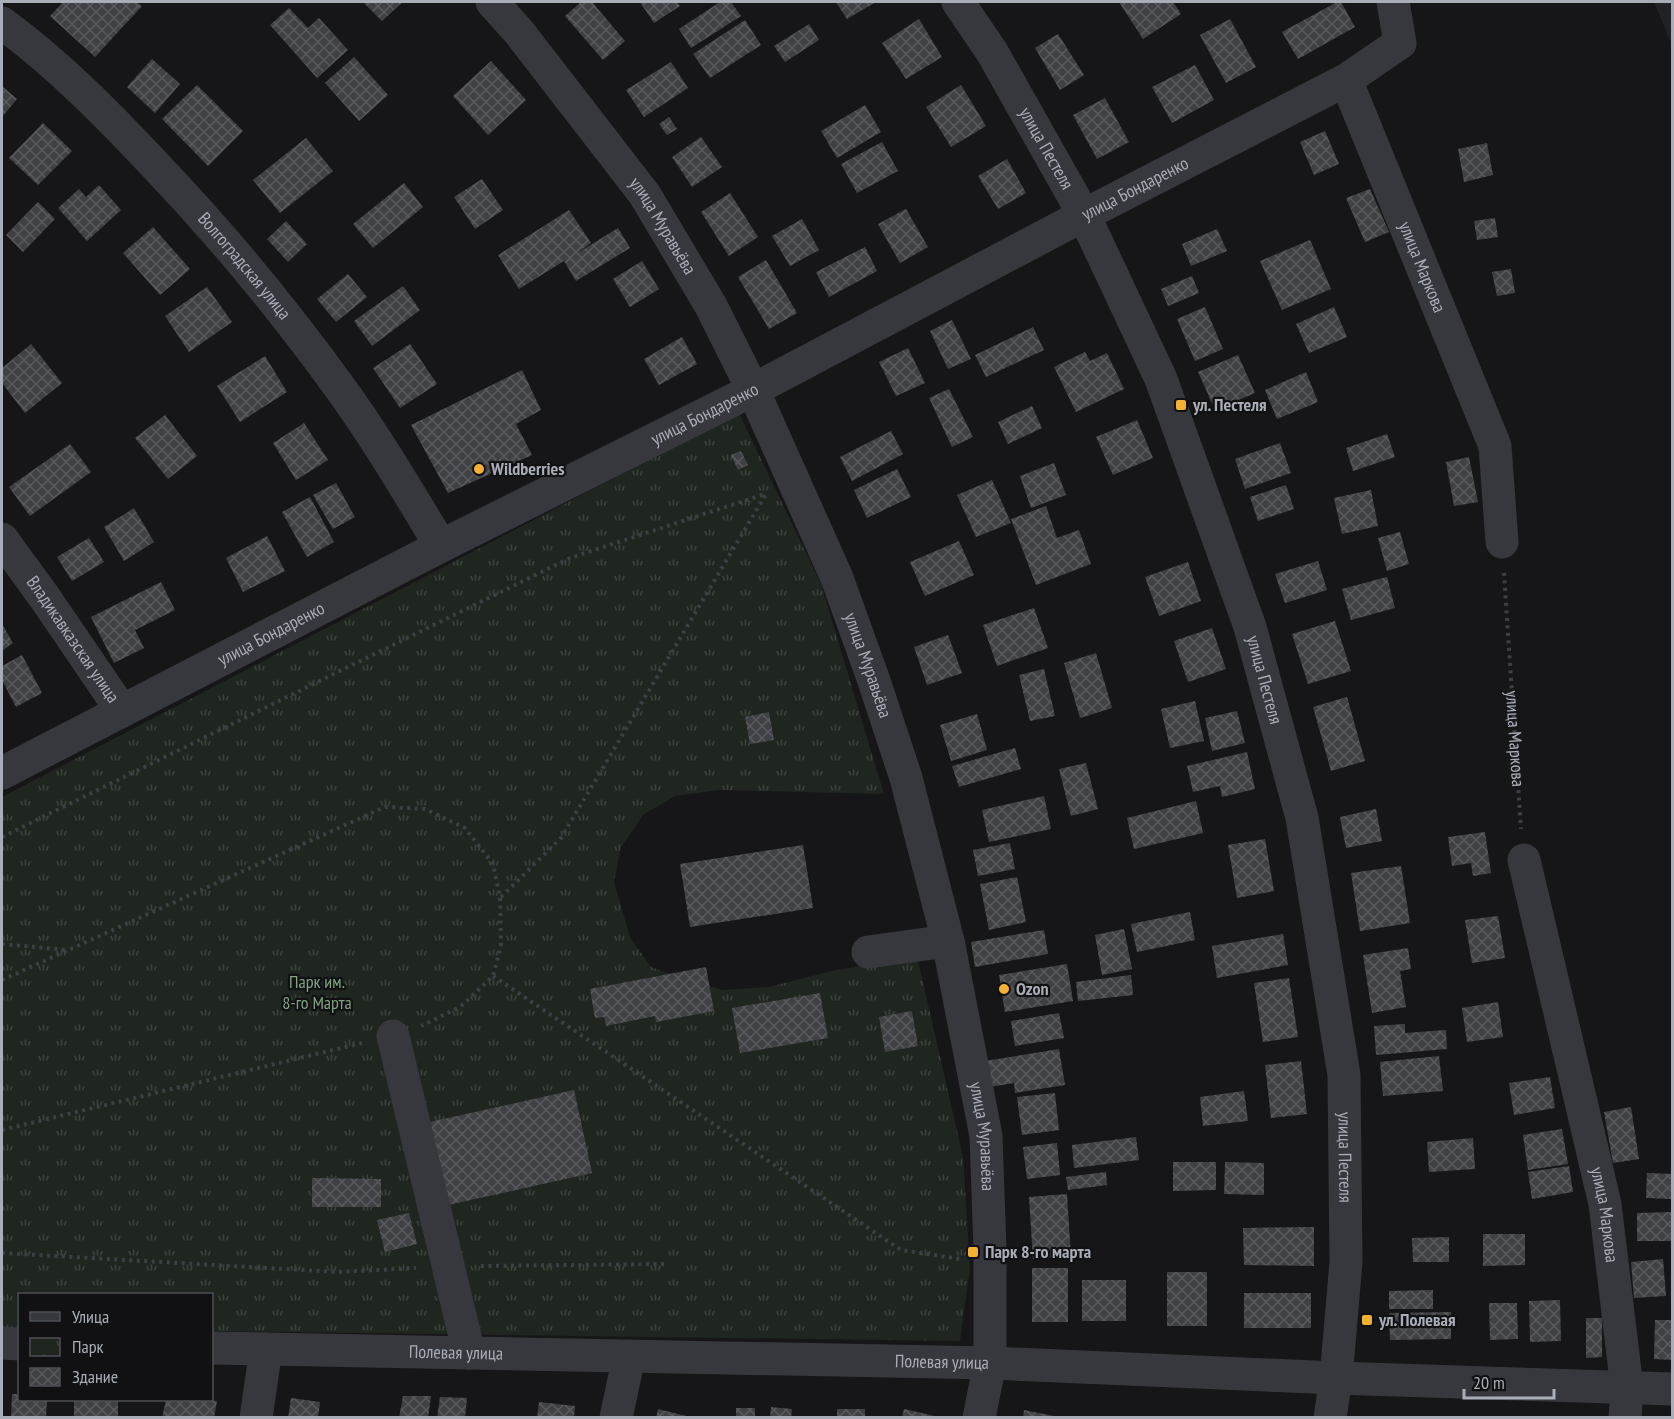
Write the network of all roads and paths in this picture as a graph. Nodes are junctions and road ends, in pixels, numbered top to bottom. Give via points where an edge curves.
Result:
1 (492, 2) edge
2 (958, 2) edge
3 (1393, 2) edge
4 (2, 22) edge
5 (1346, 80) junction
6 (1084, 215) junction
7 (753, 390) junction
8 (785, 461) junction
9 (766, 494) junction
10 (2, 539) edge
11 (1502, 542) joint
12 (441, 546) junction
13 (122, 711) junction
14 (2, 773) edge
15 (2, 837) edge
16 (1524, 860) joint
17 (500, 897) junction
18 (948, 941) junction
19 (2, 944) edge
20 (67, 950) junction
21 (868, 952) dead end
22 (493, 976) junction
23 (2, 980) edge
24 (393, 1036) junction
25 (2, 1130) edge
26 (2, 1253) edge
27 (990, 1263) junction
28 (666, 1264) dead end
29 (448, 1266) junction
30 (2, 1343) edge
31 (18, 1344) edge
32 (213, 1348) edge
33 (266, 1349) junction
34 (469, 1353) junction
35 (628, 1356) junction
36 (990, 1363) junction
37 (1336, 1378) junction
38 (1672, 1389) edge
39 (1626, 1403) edge
40 (256, 1418) edge
41 (616, 1418) edge
42 (979, 1418) edge
43 (1330, 1418) edge

1 - 7 street, улица Муравьёва via 645,195 711,306
2 - 6 street, улица Пестеля via 992,52
3 - 5 street, улица Бондаренко via 1400,43
4 - 12 street, Волгоградская улица via 98,105 262,284 339,387
5 - 6 street, улица Бондаренко
5 - 11 street, улица Маркова via 1495,446
6 - 7 street, улица Бондаренко
6 - 37 street, улица Пестеля via 1161,379 1250,627 1302,818 1344,1075 1346,1262
7 - 8 street, улица Муравьёва
7 - 12 street, улица Бондаренко
8 - 9 path
8 - 18 street, улица Муравьёва via 837,578 873,678 906,778
9 - 15 path via 570,558
9 - 17 path via 561,838
10 - 13 street, Владикавказская улица
11 - 16 path, улица Маркова
12 - 13 street, улица Бондаренко
13 - 14 street, улица Бондаренко
16 - 39 street, улица Маркова via 1605,1204
17 - 20 path via 493,864 465,828 425,809 385,807
17 - 22 path via 501,946
18 - 21 street
18 - 27 street, улица Муравьёва via 986,1136
19 - 20 path
20 - 23 path
22 - 24 path via 460,1007 408,1033
22 - 27 path via 901,1250
24 - 25 path
24 - 29 street
26 - 29 path via 338,1272
27 - 36 street, улица Муравьёва
28 - 29 path
29 - 34 street
30 - 31 street
32 - 33 street, Полевая улица
33 - 34 street, Полевая улица
33 - 40 street
34 - 35 street, Полевая улица
35 - 36 street, Полевая улица
35 - 41 street
36 - 37 street, Полевая улица
36 - 42 street, улица Муравьёва
37 - 39 street, Полевая улица
37 - 43 street, улица Пестеля
38 - 39 street, Полевая улица

